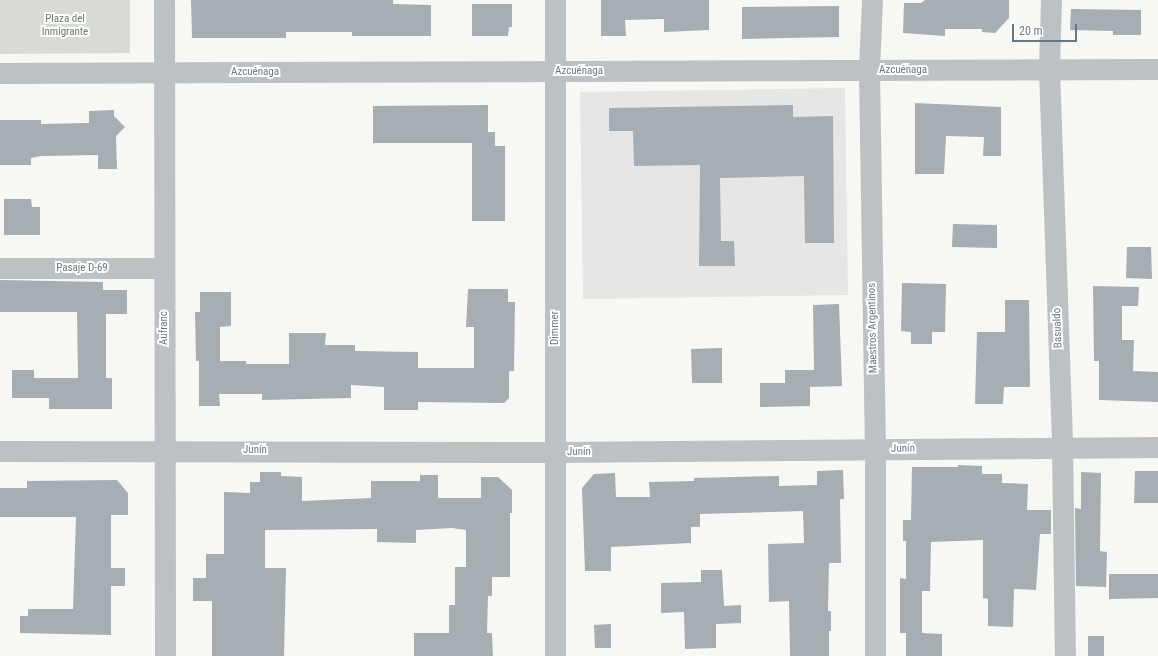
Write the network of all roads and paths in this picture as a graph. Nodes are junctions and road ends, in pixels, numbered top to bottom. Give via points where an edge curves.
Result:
1 (164, 0) edge
2 (555, 0) edge
3 (872, 0) edge
4 (1051, 0) edge
5 (1049, 69) junction
6 (1158, 69) edge
7 (869, 70) junction
8 (555, 71) junction
9 (164, 72) junction
10 (0, 73) edge
11 (0, 268) edge
12 (164, 268) junction
13 (1062, 446) junction
14 (1158, 447) edge
15 (164, 449) junction
16 (875, 450) junction
17 (0, 451) edge
18 (555, 452) junction
19 (165, 656) edge
20 (555, 656) edge
21 (875, 656) edge
22 (1065, 656) edge

1 - 9 street, Aufranc
2 - 8 street, Dimmer
3 - 7 street, Maestros Argentinos
4 - 5 street, Basualdo
5 - 6 street, Azcuénaga
5 - 7 street, Azcuénaga
5 - 13 street, Basualdo
7 - 8 street, Azcuénaga
7 - 16 street, Maestros Argentinos
8 - 9 street, Azcuénaga
8 - 18 street, Dimmer
9 - 10 street, Azcuénaga
9 - 12 street, Aufranc
11 - 12 street, Pasaje D-69
12 - 15 street, Aufranc
13 - 14 street, Junín
13 - 16 street, Junín
13 - 22 street, Basualdo
15 - 17 street, Junín
15 - 18 street, Junín
15 - 19 street, Aufranc
16 - 18 street, Junín
16 - 21 street, Maestros Argentinos
18 - 20 street, Dimmer

